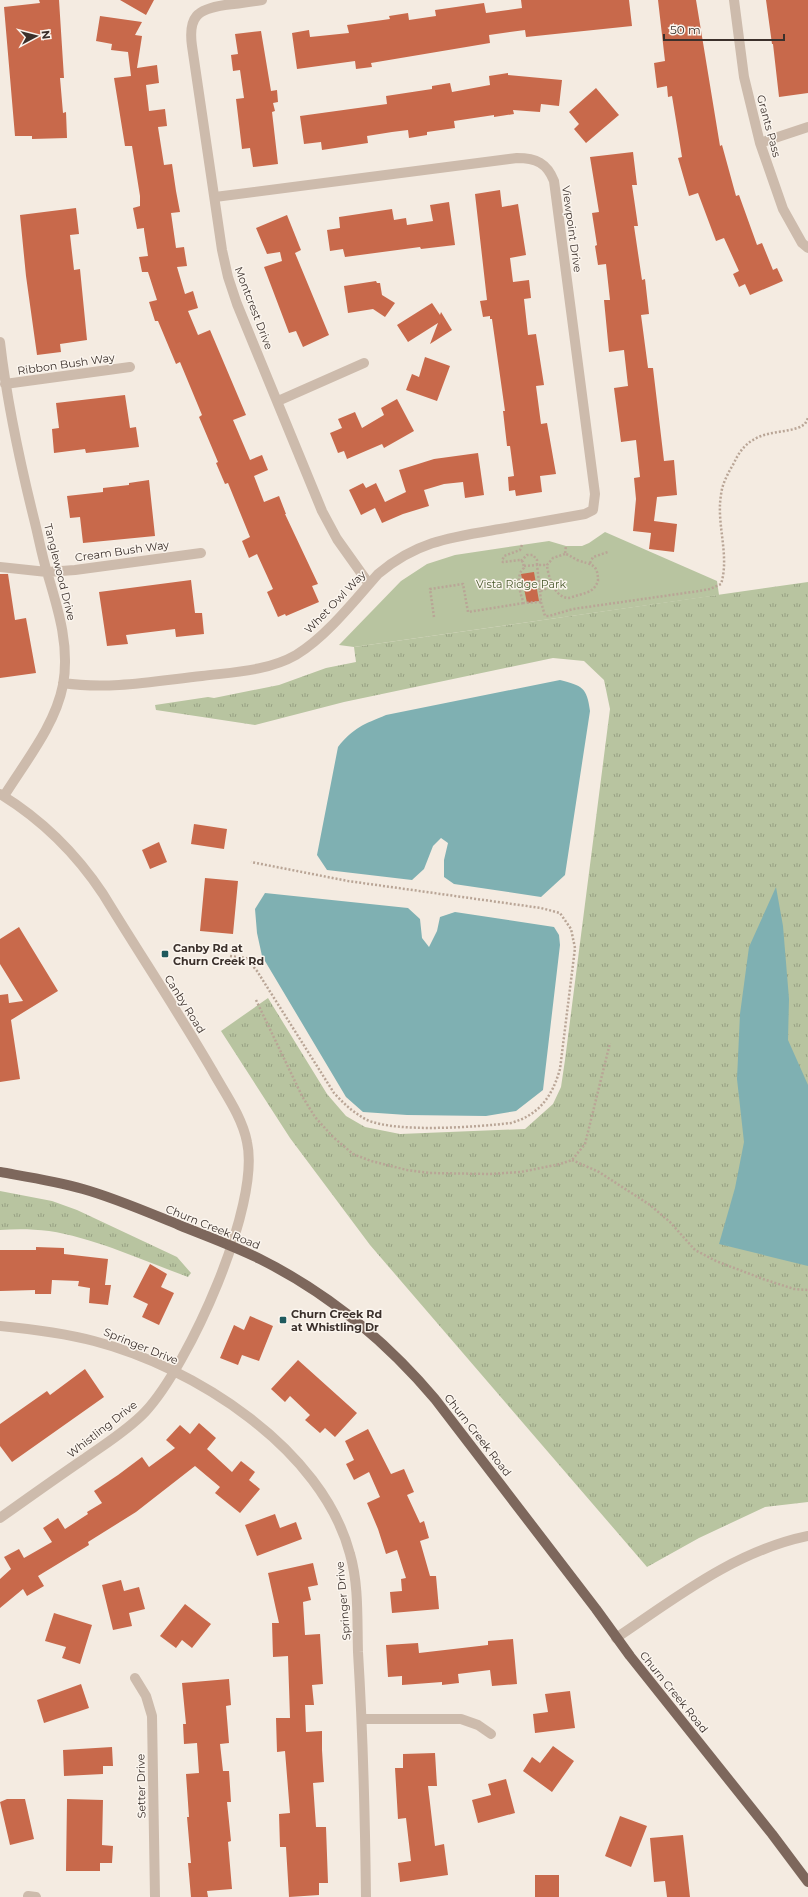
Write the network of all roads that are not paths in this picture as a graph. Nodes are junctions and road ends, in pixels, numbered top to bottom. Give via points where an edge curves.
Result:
1 (262, 0) edge
2 (734, 0) edge
3 (808, 127) edge
4 (760, 143) junction
5 (215, 197) junction
6 (808, 248) edge
7 (0, 342) edge
8 (364, 363) dead end
9 (130, 367) dead end
10 (5, 384) junction
11 (278, 401) junction
12 (593, 510) joint
13 (201, 553) dead end
14 (0, 567) edge
15 (47, 572) junction
16 (369, 584) junction
17 (63, 683) junction
18 (2, 795) edge
19 (0, 1172) edge
20 (232, 1247) junction
21 (0, 1326) edge
22 (174, 1372) junction
23 (0, 1518) edge
24 (808, 1536) edge
25 (616, 1638) junction
26 (135, 1678) dead end
27 (362, 1719) junction
28 (491, 1734) dead end
29 (808, 1882) edge
30 (155, 1897) edge
31 (366, 1897) edge

1 - 5 street, Montcrest Drive via 210,7 198,13 191,25
2 - 4 street, Grants Pass via 744,77
3 - 4 street
4 - 6 street, Grants Pass via 783,210 802,243
5 - 11 street, Montcrest Drive via 225,263 233,292
5 - 12 street, Viewpoint Drive via 517,158 536,160 545,165 554,181 595,494
7 - 10 street, Tanglewood Drive
8 - 11 street
9 - 10 street, Ribbon Bush Way
10 - 15 street, Tanglewood Drive
11 - 16 street, Montcrest Drive via 322,512 337,539
12 - 16 street, Whet Owl Way via 585,514 433,542 398,559
13 - 15 street, Cream Bush Way
14 - 15 street, Cream Bush Way
15 - 17 street, Tanglewood Drive via 58,608 64,642
16 - 17 street, Whet Owl Way via 310,646 284,662 261,668 122,686 84,687
17 - 18 street, Tanglewood Drive via 57,706 44,733
18 - 20 street, Canby Road via 48,831 90,876 194,1039 243,1127 250,1170
19 - 20 main road, Churn Creek Road via 84,1190
20 - 22 street, Whistling Drive via 216,1289
20 - 25 main road, Churn Creek Road via 259,1258 344,1311 400,1360 450,1418
21 - 22 street, Springer Drive via 93,1340 157,1363
22 - 23 street, Whistling Drive via 137,1420
22 - 27 street, Springer Drive via 238,1409 279,1443 317,1486 337,1519 348,1545 353,1568
24 - 25 street via 776,1544 718,1570
25 - 29 main road, Churn Creek Road
26 - 30 street, Setter Drive via 146,1696 152,1716
27 - 28 street via 461,1719 478,1725
27 - 31 street, Springer Drive

